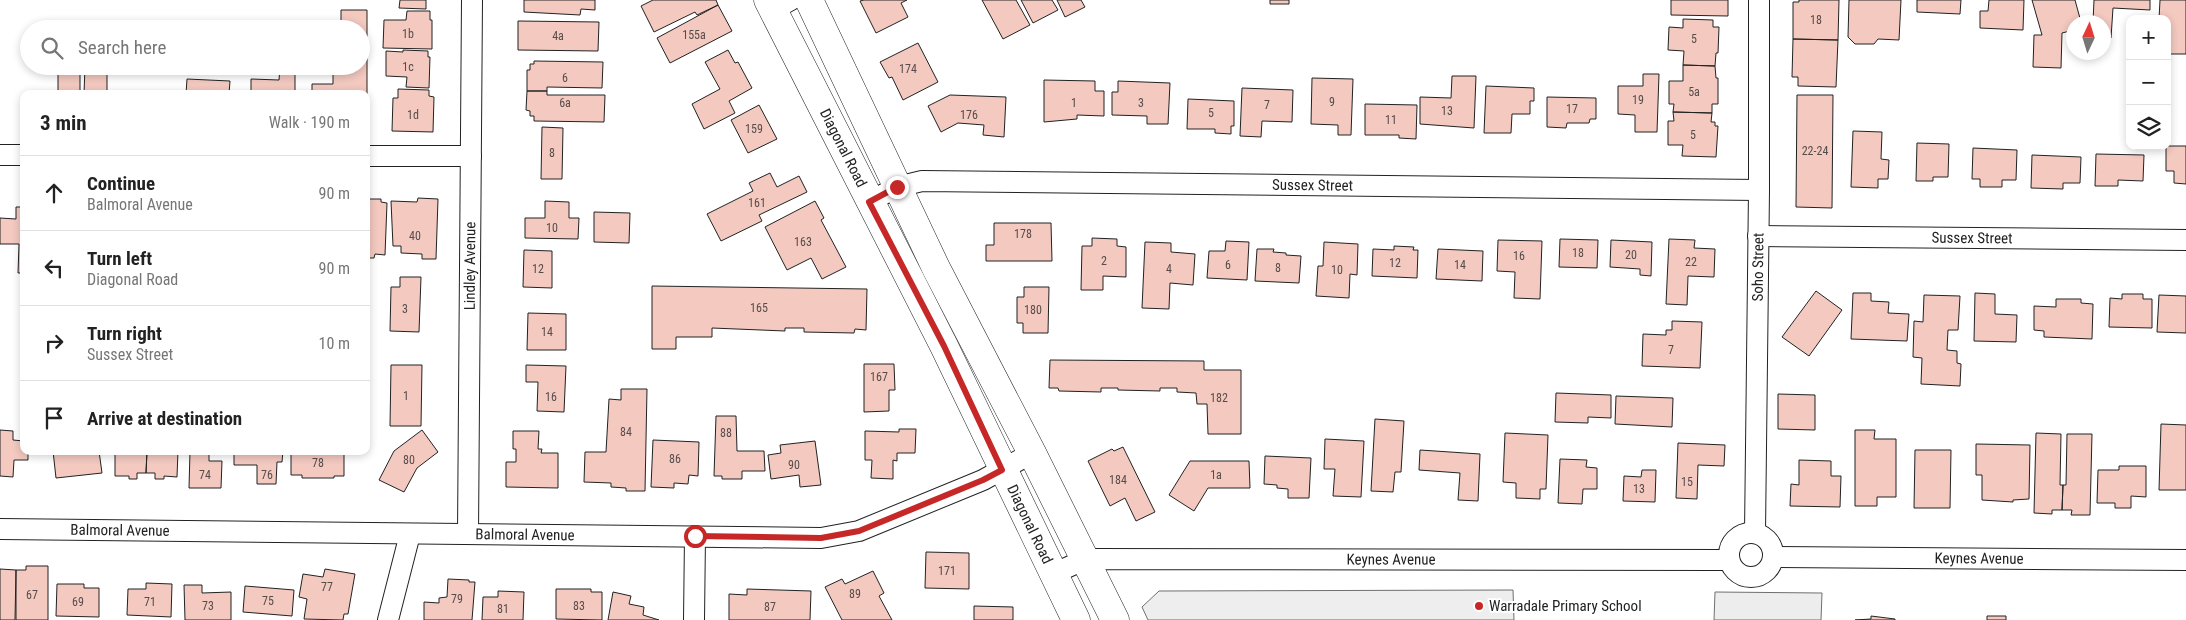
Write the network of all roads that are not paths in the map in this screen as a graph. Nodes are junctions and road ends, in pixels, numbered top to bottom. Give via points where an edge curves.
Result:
1 (472, 0) edge
2 (809, 0) edge
3 (1758, 0) edge
4 (778, 3) edge
5 (0, 155) edge
6 (20, 155) edge
7 (370, 156) edge
8 (471, 156) junction
9 (897, 187) junction
10 (1759, 190) junction
11 (869, 202) junction
12 (1758, 236) junction
13 (2186, 240) edge
14 (1032, 453) junction
15 (1002, 470) junction
16 (0, 529) edge
17 (1756, 533) junction
18 (410, 534) junction
19 (468, 534) junction
20 (695, 536) junction
21 (1773, 557) junction
22 (1086, 559) junction
23 (1729, 560) junction
24 (2186, 560) edge
25 (1054, 573) junction
26 (388, 620) edge
27 (694, 620) edge
28 (1076, 620) edge
29 (1116, 620) edge

1 - 8 street, Lindley Avenue
2 - 9 main road
3 - 10 street, Soho Street
4 - 11 main road, Diagonal Road
5 - 6 street
7 - 8 street
8 - 19 street, Lindley Avenue
9 - 10 street, Sussex Street via 922,181
9 - 11 street, Sussex Street
9 - 14 main road
10 - 12 street, Soho Street
11 - 15 main road, Diagonal Road via 944,346
12 - 13 street, Sussex Street
12 - 17 street, Soho Street
14 - 15 street, Balmoral Avenue
14 - 22 main road
15 - 20 street, Balmoral Avenue via 859,531 821,538
15 - 25 main road, Diagonal Road
16 - 18 street, Balmoral Avenue
17 - 21 street via 1769,541
17 - 23 street via 1741,535 1734,540
18 - 19 street, Balmoral Avenue
18 - 26 street
19 - 20 street, Balmoral Avenue
20 - 27 street
21 - 23 street via 1768,571 1752,578 1737,573
21 - 24 street, Keynes Avenue
22 - 23 street, Keynes Avenue
22 - 25 street, Keynes Avenue
22 - 29 main road
25 - 28 main road, Diagonal Road

